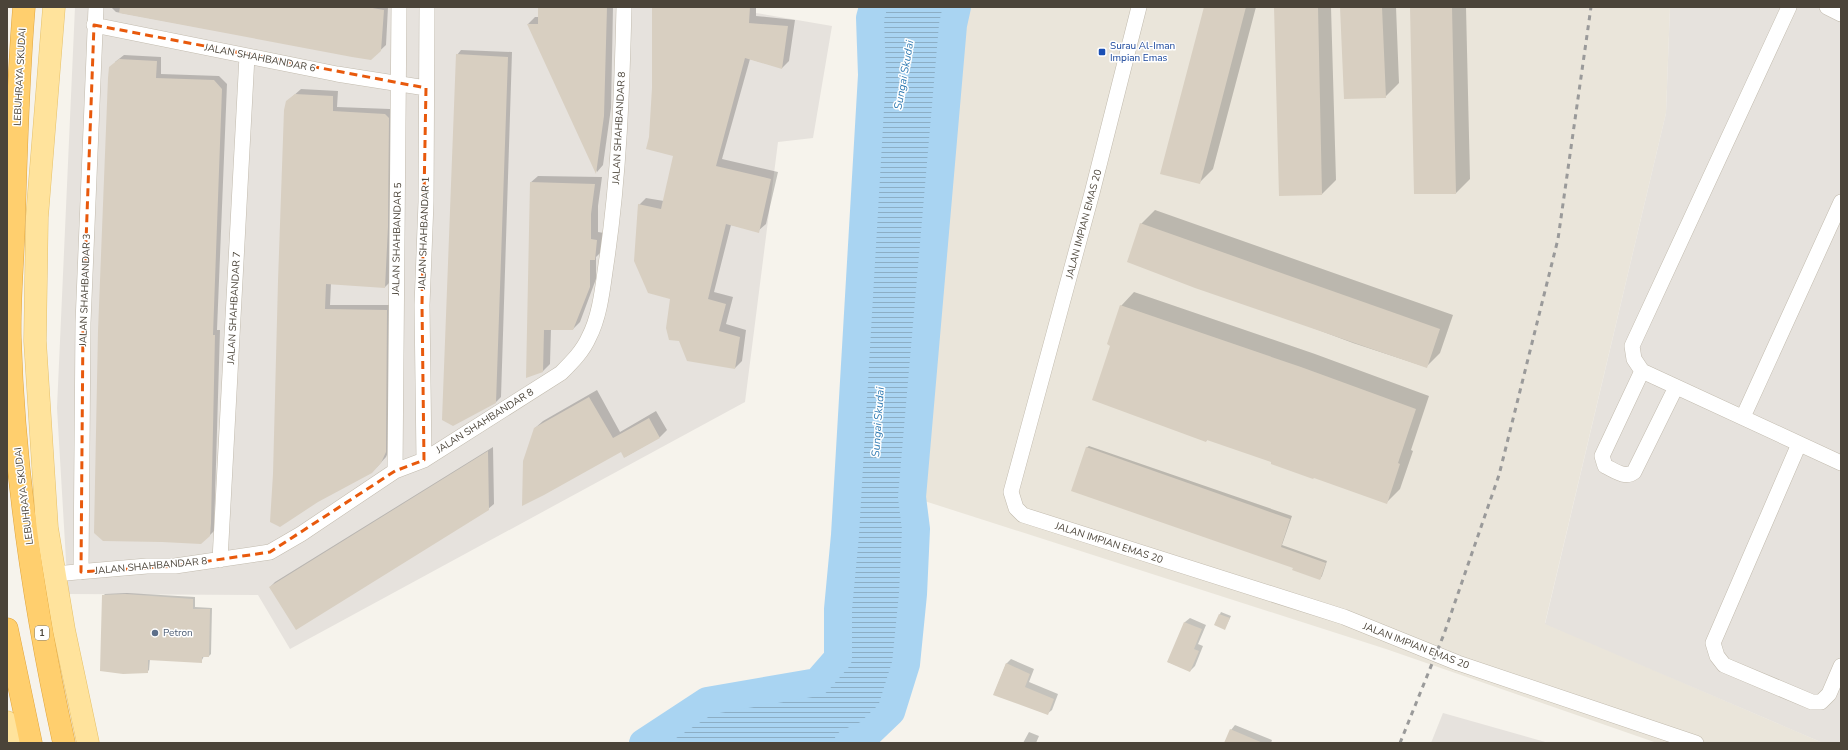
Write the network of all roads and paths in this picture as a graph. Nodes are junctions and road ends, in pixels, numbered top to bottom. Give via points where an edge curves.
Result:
1 (24, 7) edge
2 (96, 7) edge
3 (399, 7) edge
4 (427, 7) edge
5 (624, 7) edge
6 (1139, 7) edge
7 (1789, 7) edge
8 (1827, 7) edge
9 (53, 11) edge
10 (1841, 14) edge
11 (94, 25) junction
12 (247, 56) junction
13 (400, 85) junction
14 (426, 88) junction
15 (1841, 202) edge
16 (1642, 371) junction
17 (1676, 387) junction
18 (1743, 418) junction
19 (1799, 444) junction
20 (424, 460) junction
21 (1841, 463) edge
22 (396, 471) junction
23 (220, 560) junction
24 (81, 572) junction
25 (54, 574) junction
26 (7, 629) edge
27 (1841, 666) edge
28 (7, 722) edge
29 (11, 743) edge
30 (31, 743) edge
31 (64, 743) edge
32 (88, 743) edge
33 (1696, 743) edge

1 - 31 highway, LEBUHRAYA SKUDAI / 1 via 18,74 10,336 15,427 26,523 45,653
2 - 11 street, JALAN SHAHBANDAR 3
3 - 13 street, JALAN SHAHBANDAR 5
4 - 14 street, JALAN SHAHBANDAR 1
5 - 20 street, JALAN SHAHBANDAR 8 via 617,175 603,286 590,337 578,356 561,373
6 - 33 street, JALAN IMPIAN EMAS 20 via 1092,193 1011,492 1016,508 1023,516 1344,617 1458,663
7 - 16 street via 1632,346 1634,359
8 - 10 street
9 - 25 main road via 37,217 35,341 42,471
11 - 12 street, JALAN SHAHBANDAR 6
11 - 24 street, JALAN SHAHBANDAR 3 via 83,323
12 - 13 street, JALAN SHAHBANDAR 6
12 - 23 street, JALAN SHAHBANDAR 7
13 - 14 street, JALAN SHAHBANDAR 6
13 - 22 street, JALAN SHAHBANDAR 5
14 - 20 street, JALAN SHAHBANDAR 1 via 426,202 422,305
15 - 18 street
16 - 17 street
16 - 17 street via 1602,456 1605,466 1624,475 1634,472
17 - 18 street
18 - 19 street
19 - 21 street
19 - 27 street via 1713,643 1717,656 1724,664 1812,702 1821,702 1829,694
20 - 22 street, JALAN SHAHBANDAR 8
22 - 23 street, JALAN SHAHBANDAR 8 via 270,552
23 - 24 street, JALAN SHAHBANDAR 8 via 175,566
24 - 25 street, JALAN SHAHBANDAR 8
25 - 32 main road
26 - 30 highway
28 - 29 main road

